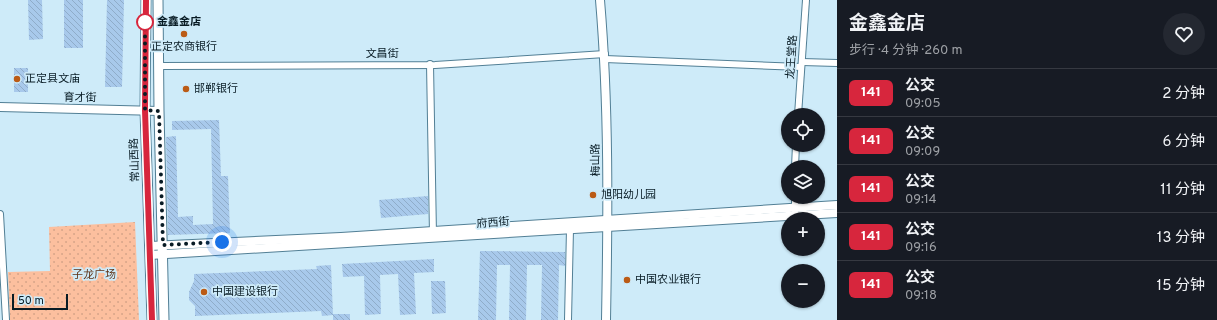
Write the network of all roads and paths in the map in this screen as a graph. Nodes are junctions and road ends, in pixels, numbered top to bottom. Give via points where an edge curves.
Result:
1 (146, 0) edge
2 (158, 0) edge
3 (600, 0) edge
4 (806, 0) edge
5 (605, 56) junction
6 (837, 63) edge
7 (430, 64) junction
8 (802, 64) junction
9 (159, 66) junction
10 (0, 107) edge
11 (799, 108) edge
12 (145, 110) junction
13 (159, 111) junction
14 (795, 204) edge
15 (837, 205) edge
16 (795, 212) joint
17 (825, 212) edge
18 (837, 212) edge
19 (781, 213) edge
20 (0, 214) edge
21 (607, 223) junction
22 (570, 229) junction
23 (433, 234) junction
24 (163, 249) junction
25 (150, 250) junction
26 (6, 320) edge
27 (152, 320) edge
28 (164, 320) edge
29 (568, 320) edge
30 (606, 320) edge

1 - 12 main road, 常山西路
2 - 9 main road
3 - 5 street, 梅山路
4 - 8 street, 龙王堂路
5 - 7 street, 文昌街
5 - 8 street, 文昌街
5 - 21 street, 梅山路
6 - 8 street, 文昌街
7 - 9 street, 文昌街
7 - 23 street
8 - 11 street, 龙王堂路
9 - 13 main road
10 - 12 street, 育才街
12 - 13 street, 育才街
12 - 25 main road, 常山西路
13 - 24 main road
14 - 16 street
15 - 16 street
17 - 18 street
19 - 21 street
20 - 26 street
21 - 22 street, 府西街
21 - 23 street
21 - 30 street, 梅山路
22 - 23 street, 府西街
22 - 29 street
23 - 24 street, 府西街
24 - 25 street, 府西街
24 - 28 main road
25 - 27 main road, 常山西路

